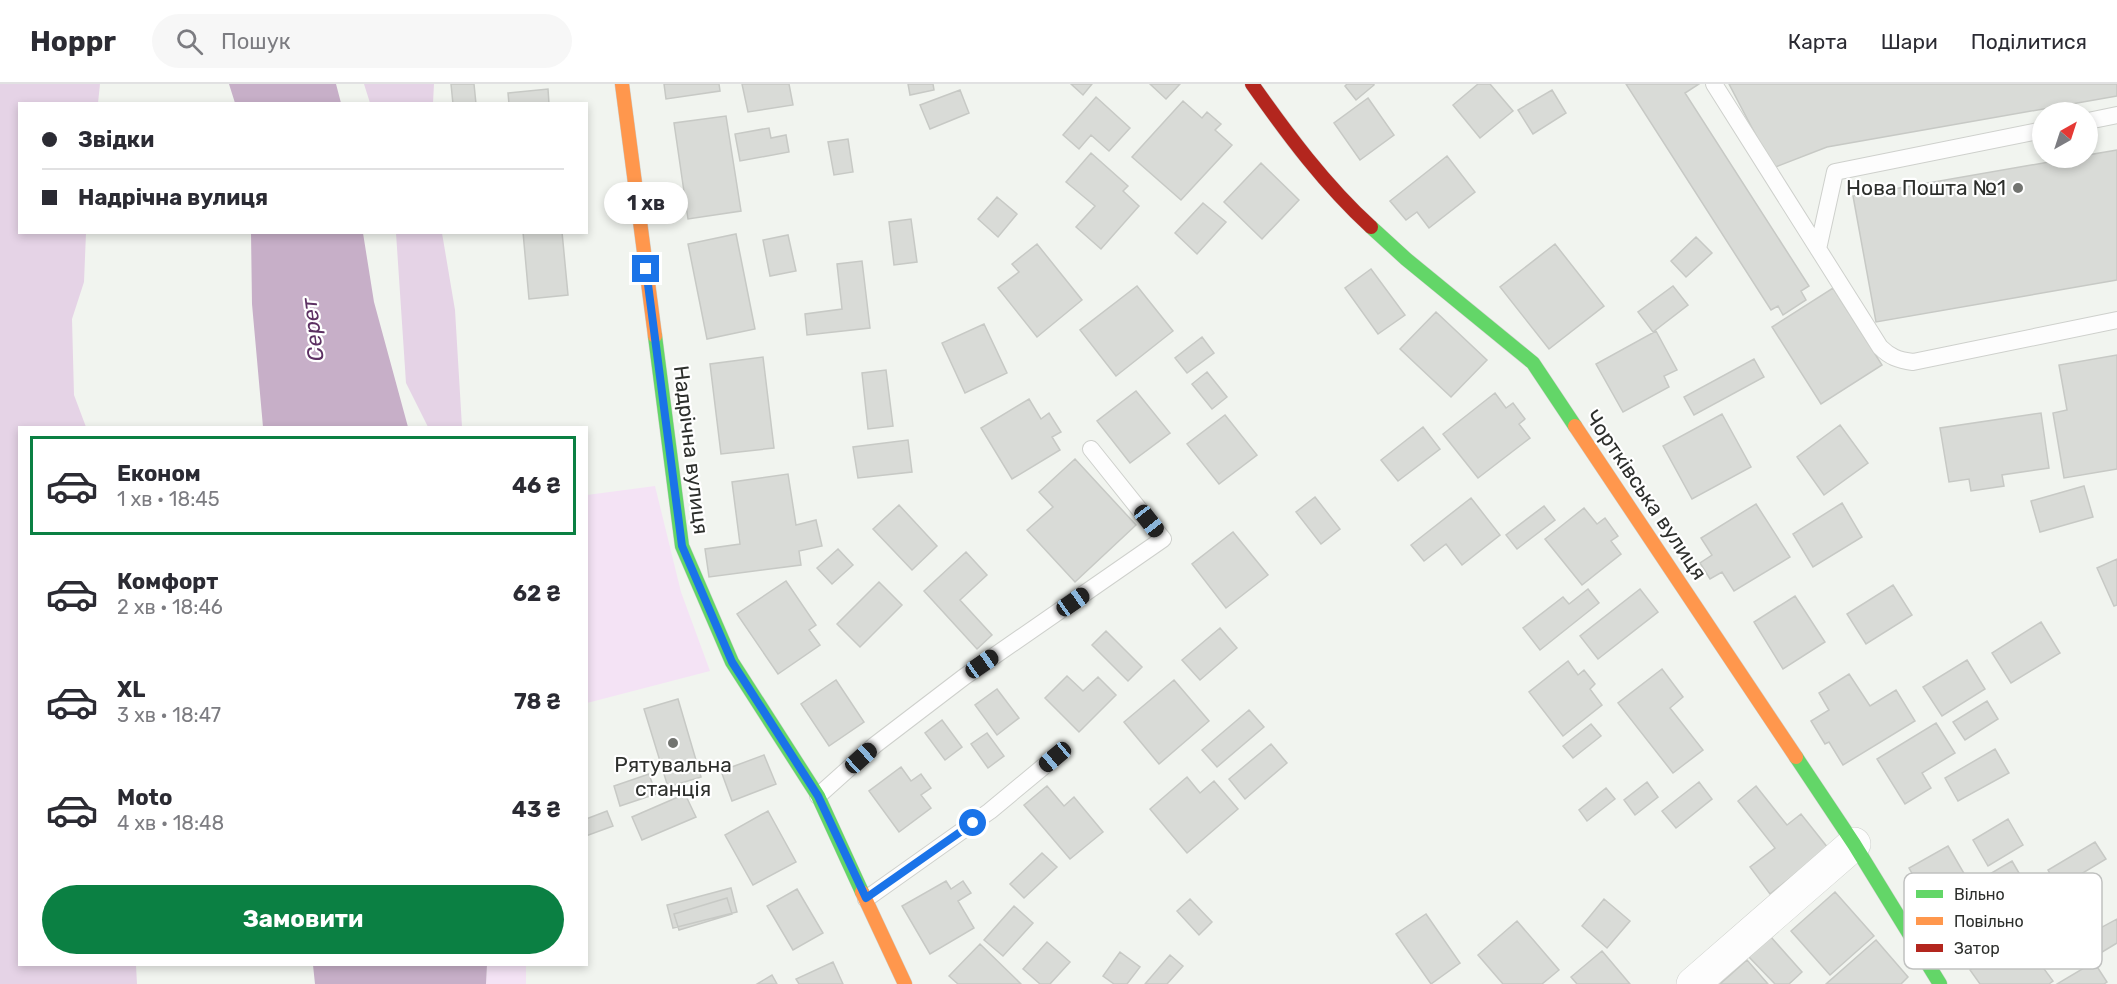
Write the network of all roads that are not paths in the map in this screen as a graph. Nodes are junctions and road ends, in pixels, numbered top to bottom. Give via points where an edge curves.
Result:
1 (622, 84) edge
2 (1252, 84) edge
3 (1714, 84) edge
4 (2117, 115) edge
5 (2098, 119) edge
6 (2032, 132) edge
7 (1818, 249) junction
8 (2117, 320) edge
9 (1091, 449) dead end
10 (1055, 757) dead end
11 (818, 796) junction
12 (1854, 844) junction
13 (866, 898) junction
14 (1904, 925) edge
15 (1931, 969) edge
16 (905, 984) edge
17 (1693, 984) edge
18 (1940, 984) edge

1 - 11 street, Надрічна вулиця via 682,546 732,662
2 - 12 street, Чортківська вулиця via 1300,152 1350,208 1406,260 1533,363
3 - 7 lane
4 - 5 lane
6 - 7 lane via 1835,172
7 - 8 lane via 1880,347 1900,360 1912,362
9 - 11 lane via 1163,539 964,677 875,745
10 - 13 lane via 990,812
11 - 13 street, Надрічна вулиця
12 - 14 street, Чортківська вулиця
12 - 17 street
13 - 16 street, Надрічна вулиця
15 - 18 street, Чортківська вулиця

